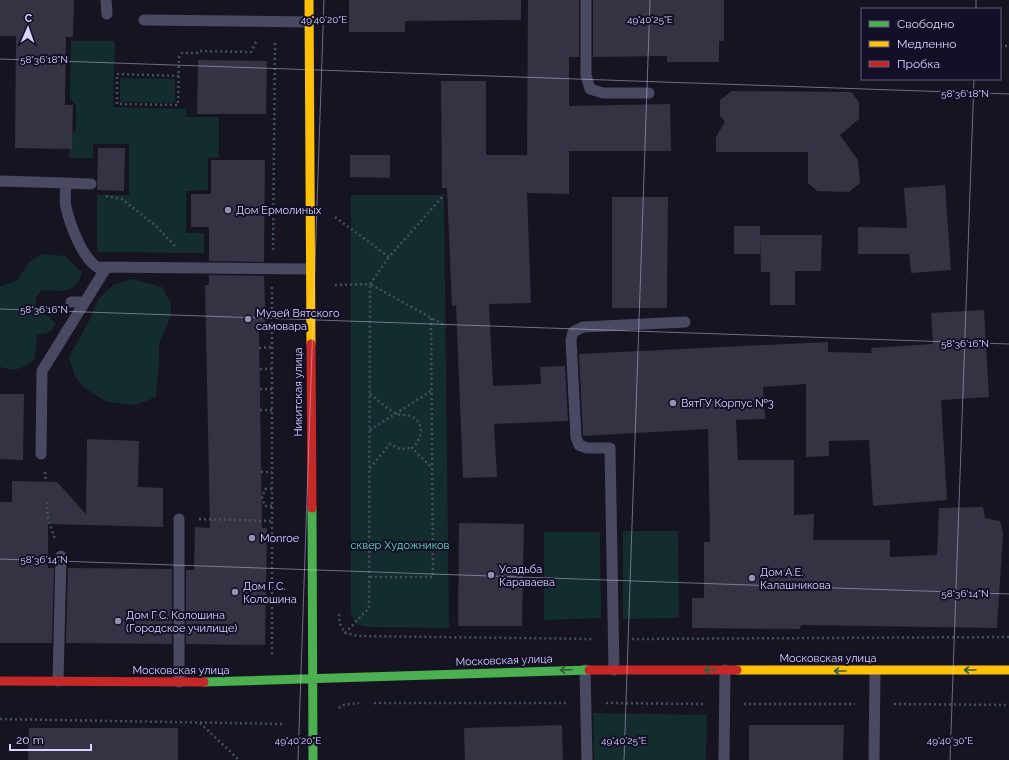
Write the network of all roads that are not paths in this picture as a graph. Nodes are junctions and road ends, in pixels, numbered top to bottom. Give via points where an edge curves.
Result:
1 (106, 0) edge
2 (309, 0) edge
3 (586, 0) edge
4 (107, 14) dead end
5 (144, 20) dead end
6 (309, 22) junction
7 (649, 93) dead end
8 (0, 181) edge
9 (66, 183) junction
10 (91, 184) road end
11 (106, 268) junction
12 (310, 269) junction
13 (71, 302) dead end
14 (84, 302) junction
15 (685, 322) dead end
16 (41, 454) dead end
17 (178, 519) road end
18 (61, 556) road end
19 (585, 670) junction
20 (614, 670) junction
21 (725, 670) junction
22 (1009, 670) edge
23 (875, 671) junction
24 (313, 678) junction
25 (0, 681) edge
26 (58, 681) junction
27 (179, 682) junction
28 (312, 760) edge
29 (587, 760) edge
30 (724, 760) edge
31 (874, 760) edge

1 - 4 lane
2 - 6 street, Никитская улица
3 - 7 lane via 586,75 590,88 603,94
5 - 6 lane
6 - 12 street, Никитская улица
8 - 9 lane
9 - 10 lane
9 - 11 lane via 65,206 75,233 90,262 97,267
11 - 12 lane
11 - 14 lane
12 - 24 street, Никитская улица
13 - 14 lane
14 - 16 lane via 42,371
15 - 20 lane via 583,327 573,332 571,340 576,437 579,445 587,448 610,448
17 - 27 lane
18 - 26 lane
19 - 20 street, Московская улица
19 -> 24 street, Московская улица
19 - 29 lane
21 -> 20 street, Московская улица
23 -> 21 street, Московская улица
21 - 30 lane
22 -> 23 street, Московская улица
23 - 31 lane
24 - 27 street, Московская улица
24 - 28 street, Никитская улица
25 - 26 street, Московская улица
26 - 27 street, Московская улица

